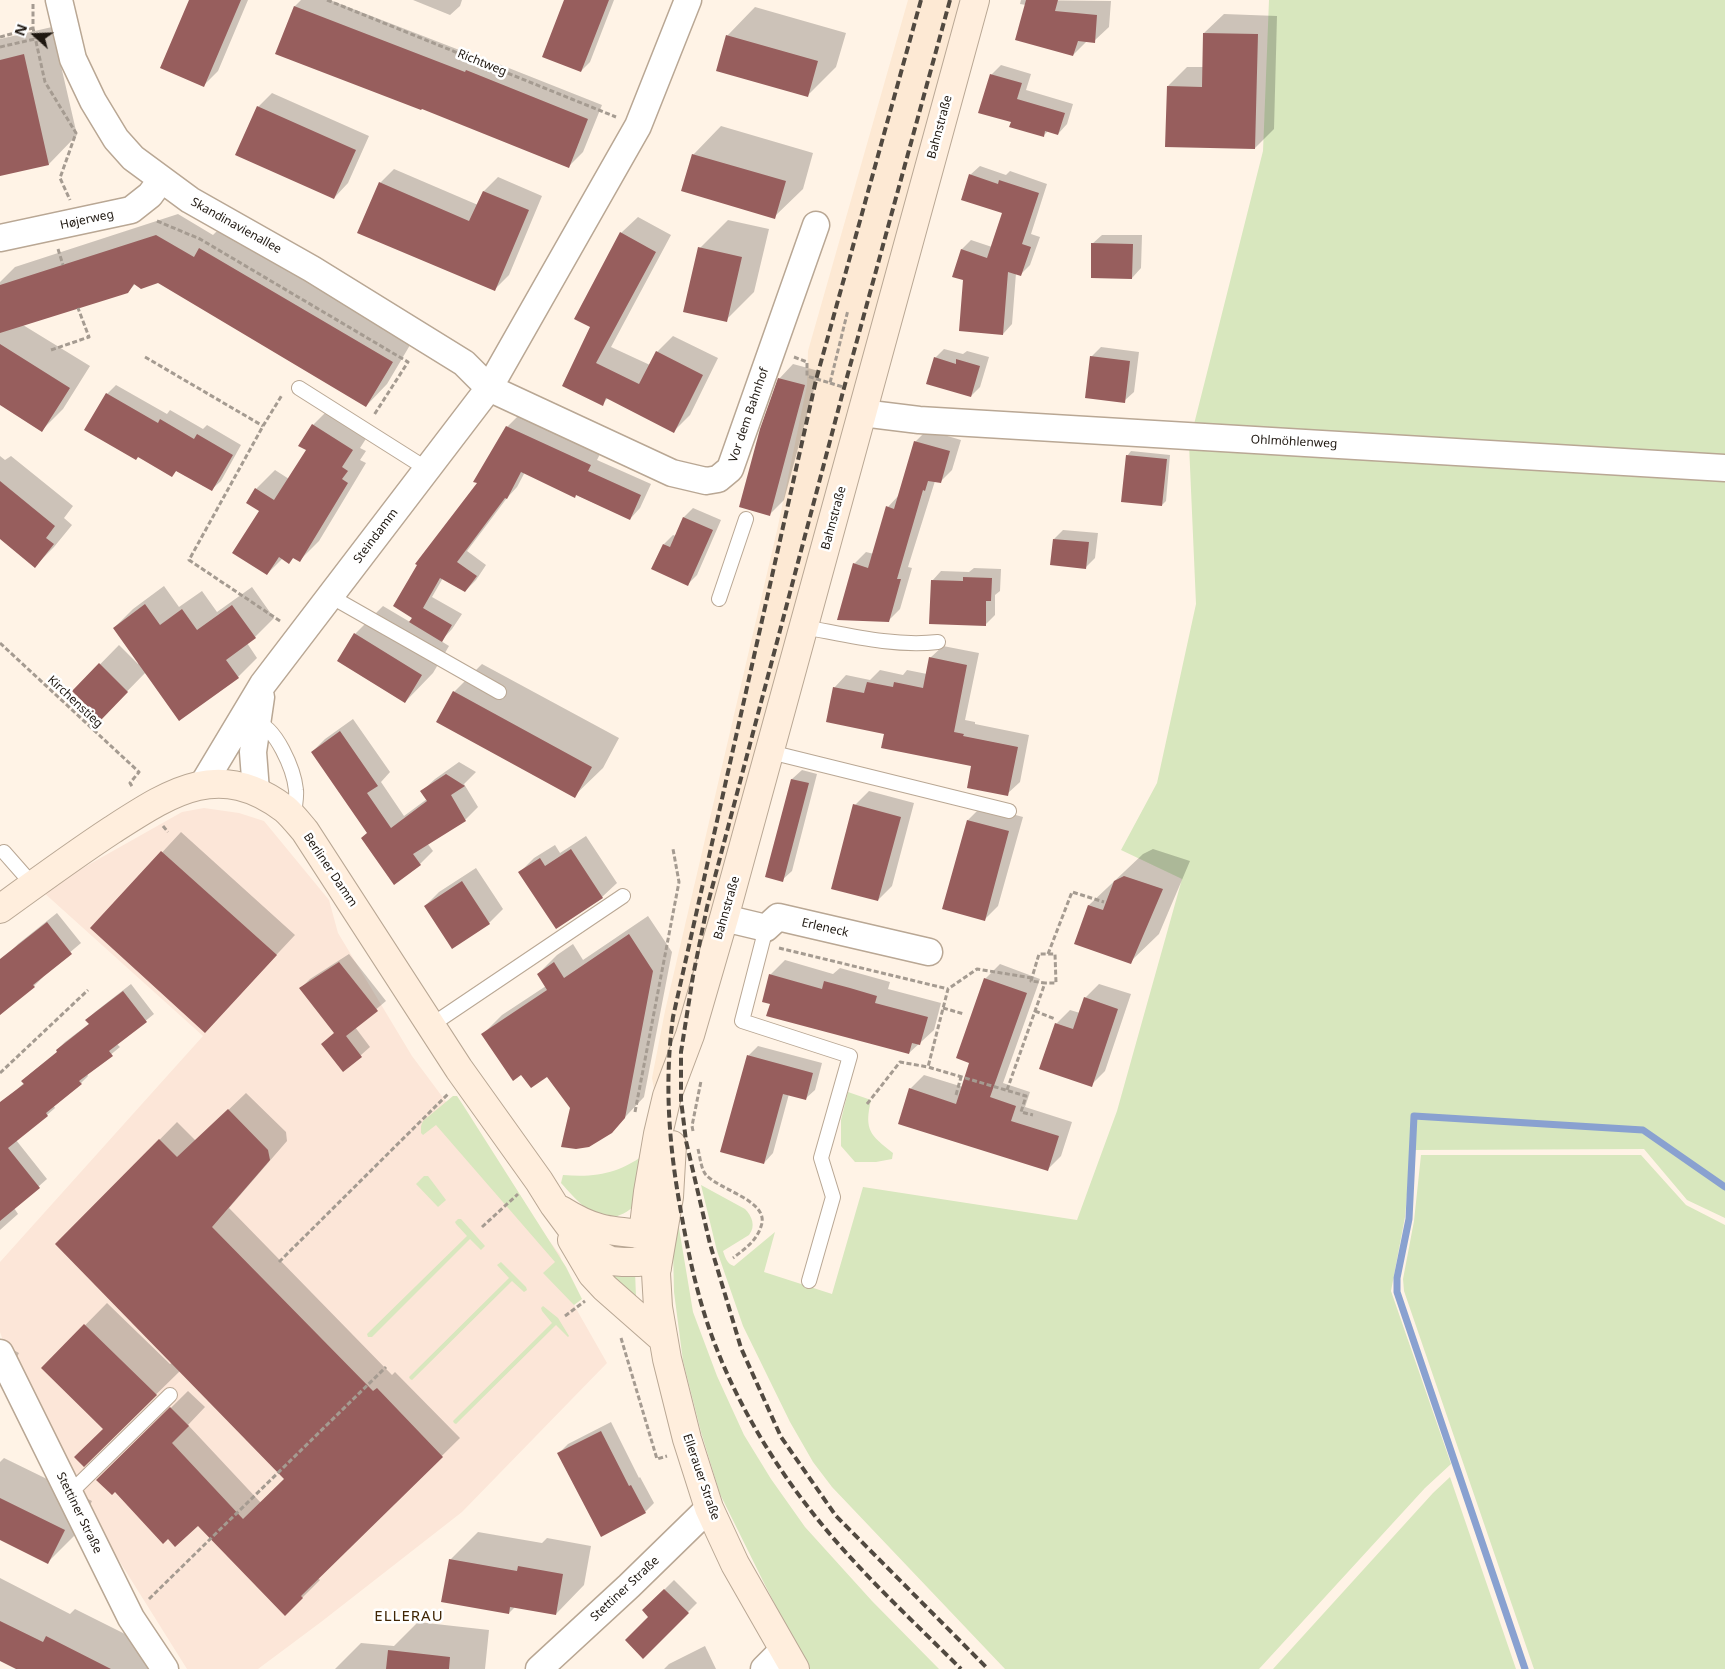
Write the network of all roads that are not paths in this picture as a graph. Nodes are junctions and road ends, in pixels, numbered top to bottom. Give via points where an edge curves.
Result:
1 (58, 0) edge
2 (688, 0) edge
3 (975, 0) edge
4 (161, 180) junction
5 (816, 225) dead end
6 (0, 238) edge
7 (299, 388) dead end
8 (489, 388) junction
9 (862, 413) junction
10 (1725, 468) edge
11 (427, 469) junction
12 (746, 519) dead end
13 (330, 596) junction
14 (719, 599) dead end
15 (804, 627) junction
16 (938, 642) dead end
17 (499, 692) dead end
18 (249, 722) junction
19 (770, 752) junction
20 (204, 784) junction
21 (256, 791) junction
22 (1010, 811) dead end
23 (294, 818) junction
24 (4, 852) dead end
25 (33, 885) junction
26 (623, 896) dead end
27 (0, 909) edge
28 (724, 918) junction
29 (770, 937) junction
30 (929, 952) dead end
31 (430, 1026) junction
32 (554, 1205) junction
33 (653, 1250) junction
34 (809, 1281) dead end
35 (663, 1339) junction
36 (0, 1353) edge
37 (170, 1395) dead end
38 (69, 1494) junction
39 (710, 1508) junction
40 (789, 1660) edge
41 (165, 1669) edge
42 (538, 1669) edge
43 (764, 1669) edge

1 - 4 street, Skandinavienallee via 73,59 93,100 116,139 133,158
2 - 8 street via 638,126
3 - 9 main road, Bahnstraße
4 - 6 street, Højerweg via 132,210
4 - 8 street, Skandinavienallee via 464,363
5 - 8 street, Vor dem Bahnhof via 730,469 718,479 706,481 672,473
7 - 11 lane
8 - 11 street, Steindamm
9 - 10 street, Ohlmöhlenweg via 919,420
9 - 15 main road, Bahnstraße
11 - 13 street, Steindamm
12 - 14 lane
13 - 17 lane
13 - 18 street, Steindamm via 262,684
15 - 16 lane via 883,641
15 - 19 main road, Bahnstraße
18 - 20 street, Steindamm
18 - 21 street, Steindamm
18 - 23 lane via 269,729 286,757 296,790
19 - 22 lane
19 - 28 main road, Bahnstraße
20 - 21 main road, Berliner Damm via 232,784
20 - 25 main road, Berliner Damm via 185,788 147,808
21 - 23 main road, Berliner Damm
23 - 31 main road, Berliner Damm via 341,885
24 - 25 lane
25 - 27 main road, Berliner Damm
26 - 31 lane
28 - 29 street
28 - 33 main road, Bahnstraße via 690,1035 675,1118 669,1197
29 - 30 street, Erleneck via 778,917
29 - 34 lane via 742,1021 850,1056 821,1158 833,1197
31 - 32 main road, Berliner Damm
32 - 33 main road, Berliner Damm via 583,1244 611,1261 639,1262
32 - 35 main road via 592,1274
33 - 35 main road, Ellerauer Straße
35 - 39 main road, Ellerauer Straße via 687,1439
36 - 38 street, Stettiner Straße
37 - 38 lane
38 - 41 street, Stettiner Straße via 130,1618
39 - 40 main road, Ellerauer Straße via 735,1564
39 - 42 street, Stettiner Straße
40 - 43 street

